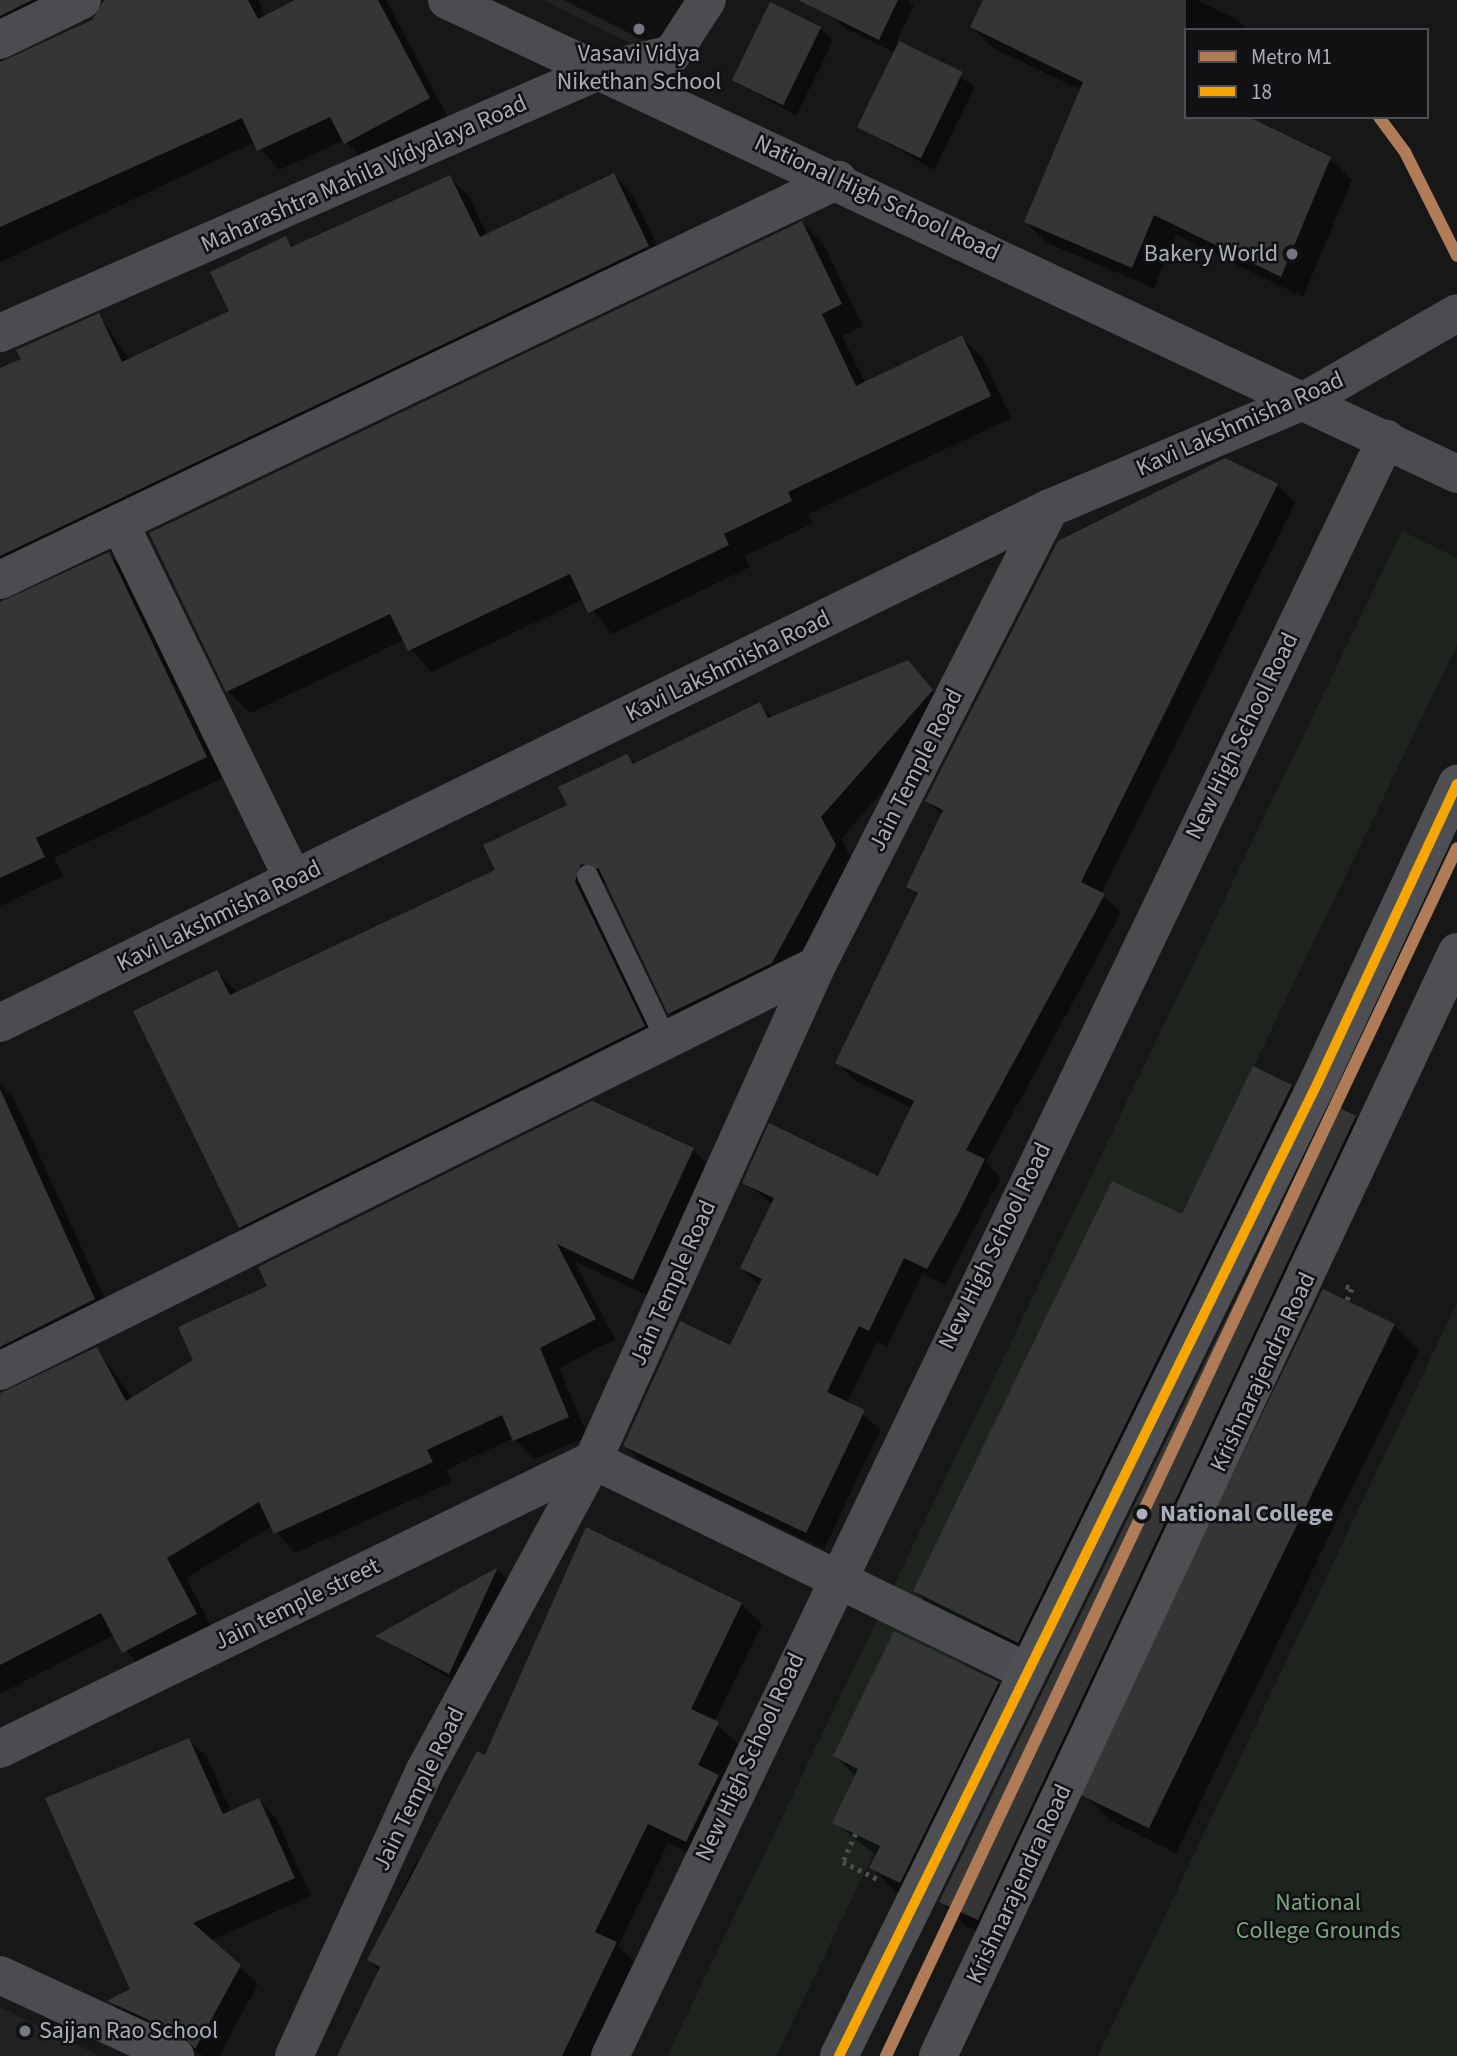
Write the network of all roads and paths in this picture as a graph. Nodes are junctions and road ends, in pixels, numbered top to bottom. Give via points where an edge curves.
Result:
1 (82, 0) edge
2 (447, 0) edge
3 (707, 0) edge
4 (0, 40) edge
5 (594, 73) junction
6 (838, 180) junction
7 (1457, 313) edge
8 (0, 333) edge
9 (1306, 400) junction
10 (1386, 439) junction
11 (1457, 474) edge
12 (1050, 508) junction
13 (120, 524) junction
14 (0, 580) edge
15 (1457, 784) edge
16 (587, 875) dead end
17 (293, 879) junction
18 (1457, 952) edge
19 (817, 965) junction
20 (0, 1023) edge
21 (666, 1040) junction
22 (0, 1371) edge
23 (593, 1460) junction
24 (835, 1577) junction
25 (1026, 1671) junction
26 (0, 1749) edge
27 (856, 1834) dead end
28 (881, 1881) dead end
29 (0, 1975) edge
30 (175, 2056) edge
31 (293, 2056) edge
32 (610, 2056) edge
33 (839, 2056) edge
34 (938, 2056) edge

1 - 4 street
2 - 5 street, National High School Road
3 - 5 street, Maharashtra Mahila Vidyalaya Road via 672,54
5 - 6 street, National High School Road via 637,85
5 - 8 street, Maharashtra Mahila Vidyalaya Road
6 - 9 street, National High School Road
6 - 13 street
7 - 9 street, Kavi Lakshmisha Road
9 - 10 street
9 - 12 street, Kavi Lakshmisha Road
10 - 11 street
10 - 24 street, New High School Road
12 - 17 street, Kavi Lakshmisha Road
12 - 19 street, Jain Temple Road
13 - 14 street
13 - 17 street
15 - 25 main road via 1318,1082
16 - 21 lane
17 - 20 street, Kavi Lakshmisha Road
18 - 34 main road, Krishnarajendra Road
19 - 21 street
19 - 23 street, Jain Temple Road
21 - 22 street
23 - 24 street
23 - 26 street, Jain temple street
23 - 31 street, Jain Temple Road via 425,1770
24 - 25 street
24 - 32 street, New High School Road
25 - 33 main road
27 - 28 path via 843,1862
29 - 30 street

